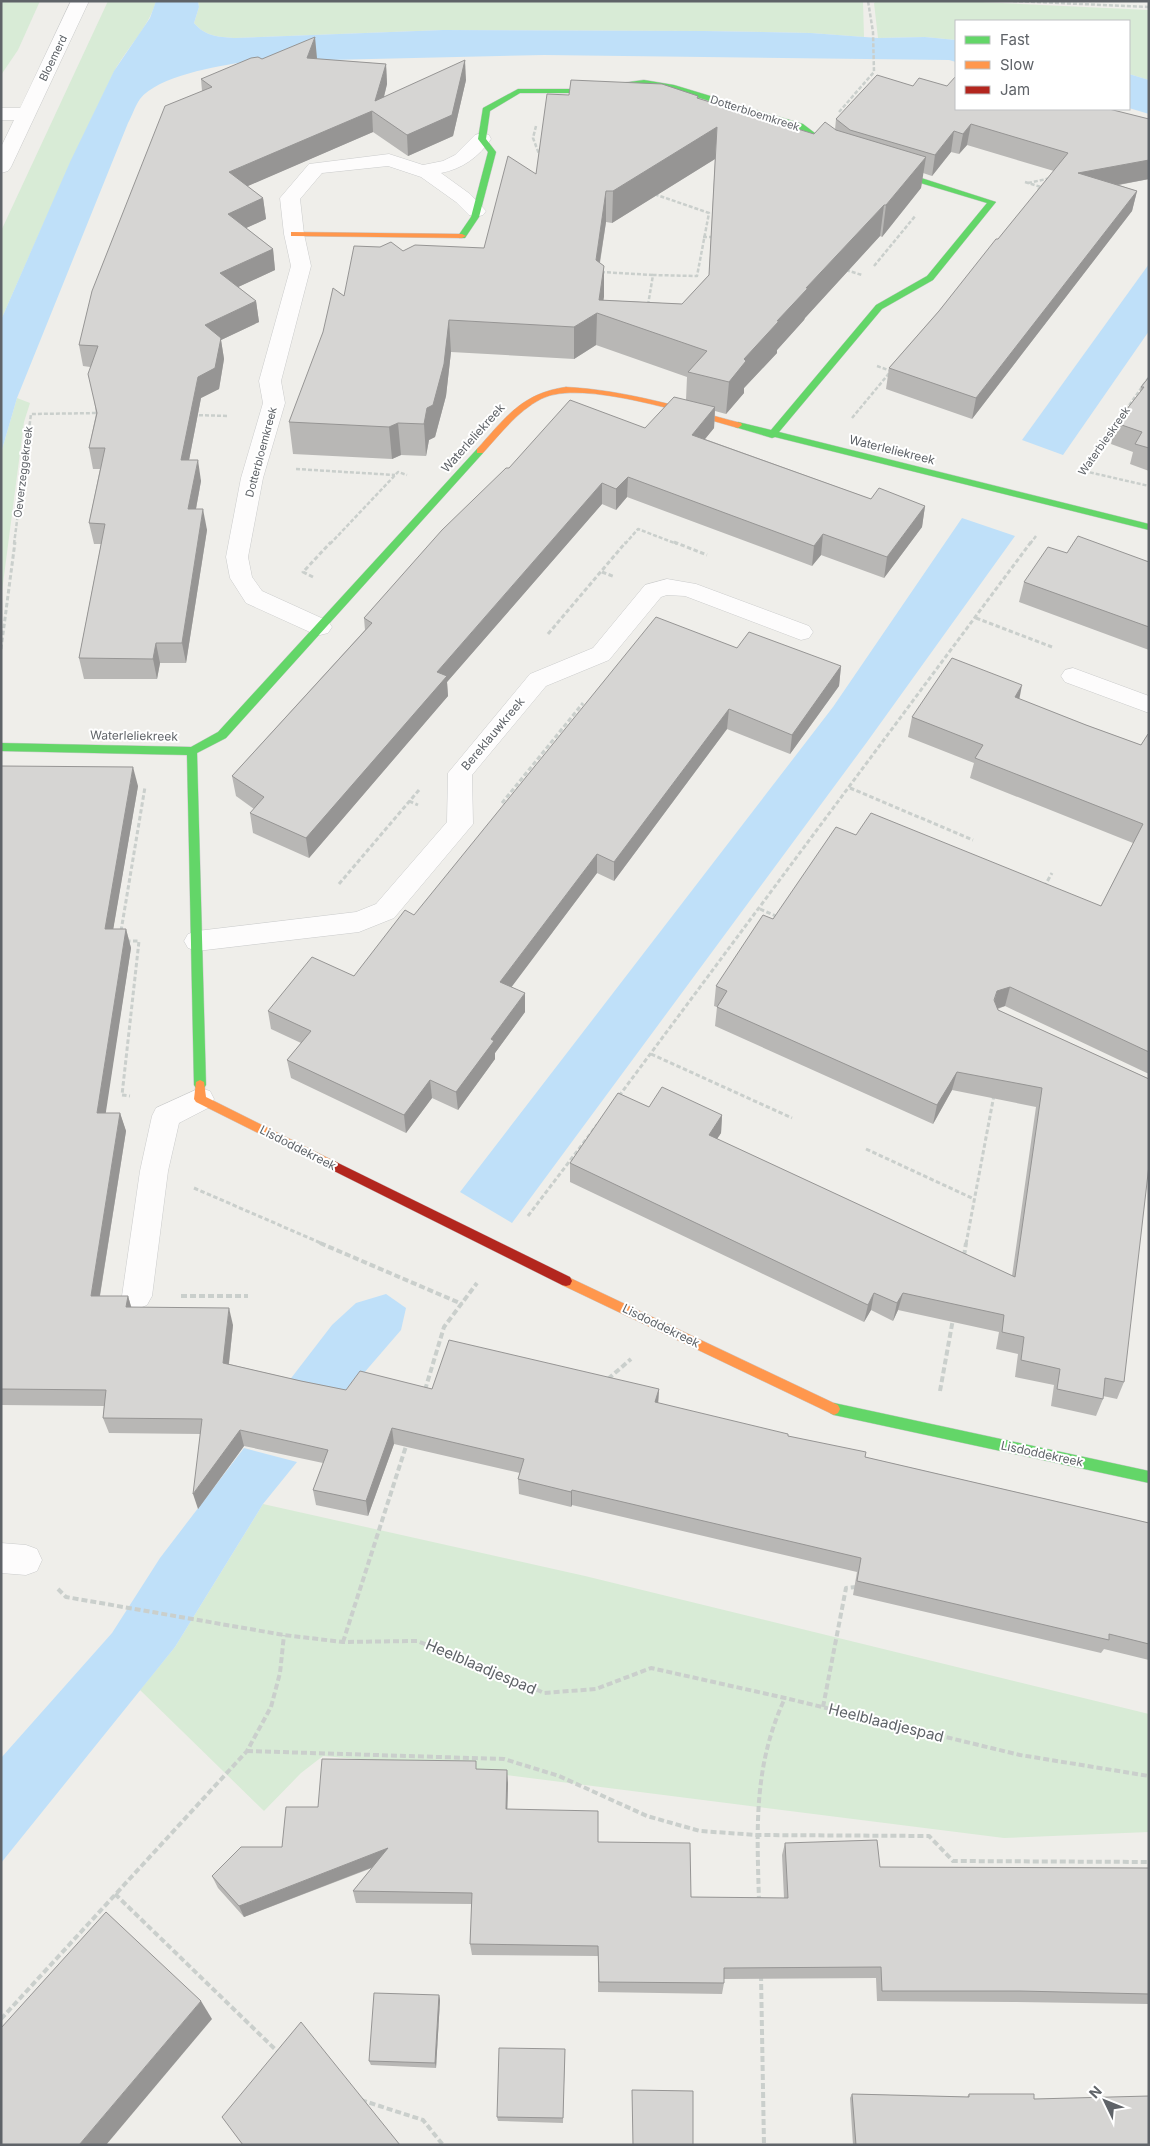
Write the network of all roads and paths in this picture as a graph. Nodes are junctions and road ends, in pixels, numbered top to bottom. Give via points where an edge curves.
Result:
1 (80, 1) edge
2 (868, 1) edge
3 (1014, 1) edge
4 (1149, 8) edge
5 (542, 91) junction
6 (1, 114) edge
7 (26, 114) junction
8 (482, 139) junction
9 (817, 139) junction
10 (848, 158) edge
11 (538, 161) edge
12 (875, 166) edge
13 (1, 167) edge
14 (422, 171) junction
15 (1053, 177) edge
16 (1027, 183) dead end
17 (940, 186) junction
18 (653, 194) edge
19 (476, 211) junction
20 (294, 234) junction
21 (703, 237) junction
22 (721, 238) edge
23 (839, 267) edge
24 (596, 271) edge
25 (653, 275) junction
26 (866, 276) junction
27 (895, 298) junction
28 (647, 313) edge
29 (891, 371) edge
30 (1149, 377) edge
31 (106, 413) edge
32 (192, 415) edge
33 (270, 418) junction
34 (772, 435) junction
35 (828, 448) junction
36 (256, 466) junction
37 (1083, 471) junction
38 (395, 475) dead end
39 (1149, 486) edge
40 (1053, 504) junction
41 (1149, 527) edge
42 (976, 618) junction
43 (320, 627) junction
44 (802, 632) dead end
45 (1, 648) edge
46 (602, 654) junction
47 (1073, 676) joint
48 (1149, 705) edge
49 (1, 747) edge
50 (150, 750) junction
51 (192, 750) junction
52 (460, 773) junction
53 (850, 788) junction
54 (460, 824) junction
55 (973, 840) dead end
56 (1052, 873) dead end
57 (1042, 890) edge
58 (760, 909) junction
59 (787, 921) edge
60 (302, 929) junction
61 (121, 932) edge
62 (120, 941) edge
63 (197, 941) junction
64 (651, 1054) junction
65 (996, 1088) edge
66 (132, 1096) dead end
67 (200, 1099) junction
68 (615, 1101) edge
69 (792, 1118) dead end
70 (597, 1125) edge
71 (866, 1149) dead end
72 (154, 1171) junction
73 (974, 1199) junction
74 (502, 1250) junction
75 (964, 1257) edge
76 (137, 1296) dead end
77 (462, 1304) junction
78 (954, 1315) edge
79 (666, 1328) junction
80 (439, 1346) junction
81 (449, 1348) edge
82 (604, 1383) edge
83 (424, 1392) edge
84 (934, 1431) junction
85 (409, 1438) edge
86 (1149, 1477) edge
87 (13, 1559) edge
88 (865, 1585) edge
89 (284, 1635) junction
90 (343, 1642) junction
91 (785, 1698) junction
92 (823, 1707) junction
93 (247, 1751) junction
94 (1149, 1776) edge
95 (757, 1835) junction
96 (1149, 1862) edge
97 (116, 1894) junction
98 (759, 1905) edge
99 (760, 1965) edge
100 (1, 2019) edge
101 (283, 2057) edge
102 (358, 2099) edge
103 (443, 2145) edge
104 (764, 2145) edge

1 - 7 street, Bloemerd
2 - 9 path via 874,32 874,72
3 - 4 path
5 - 8 street, Dotterbloemkreek via 518,91 486,110
5 - 9 street, Dotterbloemkreek via 578,91 644,82 671,87 800,126
5 - 11 path via 533,138 540,152
6 - 7 street
7 - 13 street, Bloemerd
8 - 14 street, Dotterbloemkreek via 448,166
8 - 19 street, Dotterbloemkreek via 492,152
9 - 10 street, Dotterbloemkreek
12 - 17 street
14 - 19 street, Dotterbloemkreek via 456,193
14 - 20 street, Dotterbloemkreek via 389,160 316,168 290,198
15 - 16 path
17 - 26 path
17 - 27 street via 992,202 930,278
18 - 21 path via 709,213
19 - 20 street, Dotterbloemkreek via 464,236
20 - 33 street, Dotterbloemkreek via 301,266 270,381 274,403
21 - 22 path
21 - 25 path via 697,276
23 - 26 path
24 - 25 path
25 - 28 path
26 - 27 path via 872,290
27 - 34 street via 879,307
29 - 35 path
30 - 37 path, Waterbieskreek
31 - 45 path, Oeverzeggekreek via 31,414
32 - 33 path
33 - 36 street, Dotterbloemkreek
34 - 35 street, Waterleliekreek
34 - 43 street, Waterleliekreek via 632,399 581,390 550,392 516,410
35 - 40 street, Waterleliekreek
36 - 38 path
36 - 43 street, Dotterbloemkreek via 237,557 241,578 254,597
37 - 39 path
37 - 40 path, Waterbieskreek
40 - 41 street, Waterleliekreek
40 - 42 path, Waterbieskreek
42 - 47 path via 1083,659
42 - 53 path, Waterbieskreek
43 - 51 street, Waterleliekreek via 222,734
44 - 46 street, Bereklauwkreek via 688,589 667,587 653,591
46 - 52 street, Bereklauwkreek via 538,680
46 - 54 path via 607,674 488,821
47 - 48 street
49 - 50 street, Waterleliekreek
50 - 51 street, Waterleliekreek
50 - 61 path
51 - 63 street
52 - 54 street, Bereklauwkreek
52 - 60 path via 432,774
53 - 55 path
53 - 58 path, Waterbieskreek
54 - 60 street via 385,911 359,922
56 - 57 path
58 - 59 path
58 - 64 path, Waterbieskreek
60 - 63 street
62 - 66 path via 139,941 122,1095
63 - 67 street
64 - 68 path, Waterbieskreek
64 - 69 path
65 - 73 path
67 - 72 street via 166,1116
67 - 74 street, Lisdoddekreek
70 - 74 path
71 - 73 path
72 - 76 street
72 - 77 path
73 - 75 path
74 - 77 path
74 - 79 street, Lisdoddekreek
77 - 80 path via 444,1327
78 - 84 path
79 - 82 path
79 - 84 street, Lisdoddekreek via 836,1410
80 - 81 path
80 - 83 path
84 - 86 street, Lisdoddekreek
85 - 90 path
87 - 89 path, Heelblaadjespad via 66,1597
88 - 92 path via 846,1588
89 - 90 path, Heelblaadjespad
89 - 93 path via 280,1673 271,1706
90 - 91 path, Heelblaadjespad via 417,1641 490,1668 544,1693 596,1688 651,1668
91 - 92 path, Heelblaadjespad
91 - 95 path via 764,1750
92 - 94 path, Heelblaadjespad via 1020,1755
93 - 95 path via 504,1759 559,1776 647,1816 700,1831
93 - 97 path
95 - 96 path via 930,1836 953,1861
95 - 98 path
97 - 100 path
97 - 101 path
99 - 104 path
102 - 103 path via 423,2120

